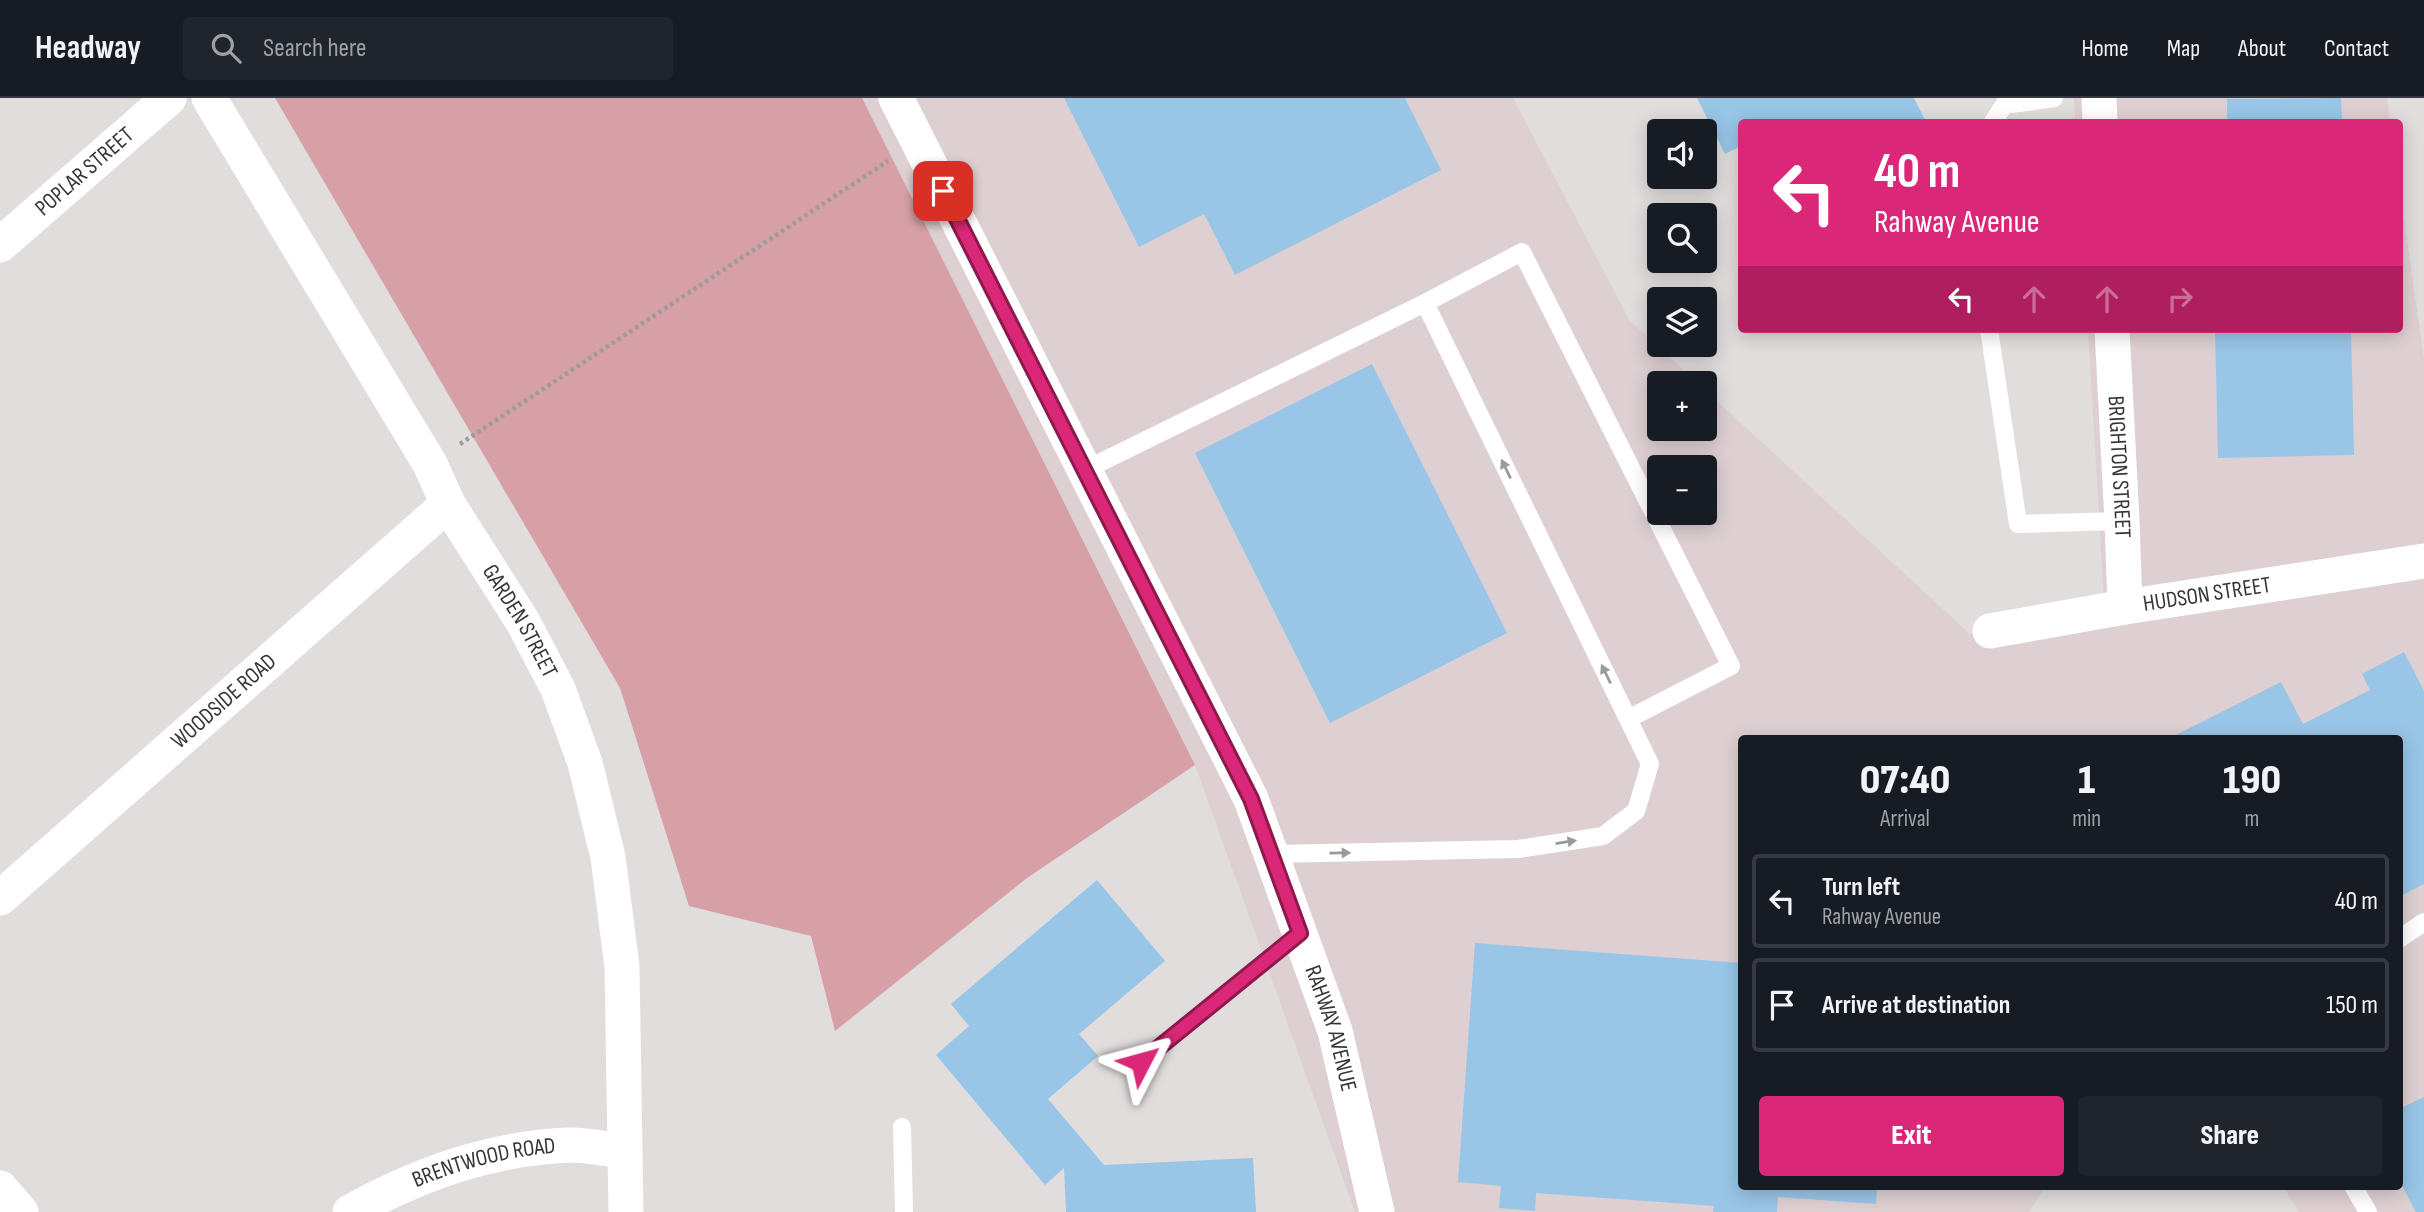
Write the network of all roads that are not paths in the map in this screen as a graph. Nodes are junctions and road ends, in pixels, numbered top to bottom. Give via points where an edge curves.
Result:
1 (169, 98) edge
2 (209, 98) edge
3 (896, 98) edge
4 (2054, 98) edge
5 (2099, 98) edge
6 (2004, 102) edge
7 (1995, 119) edge
8 (2100, 119) edge
9 (0, 245) edge
10 (1425, 303) junction
11 (1990, 333) edge
12 (2112, 333) edge
13 (1085, 470) junction
14 (448, 504) junction
15 (2122, 521) junction
16 (2424, 561) edge
17 (2124, 607) junction
18 (1990, 631) dead end
19 (1628, 719) junction
20 (1271, 854) junction
21 (0, 898) edge
22 (2424, 922) edge
23 (1300, 933) junction
24 (2403, 936) edge
25 (1141, 1062) dead end
26 (902, 1127) dead end
27 (624, 1151) junction
28 (0, 1188) edge
29 (2355, 1190) edge
30 (21, 1212) edge
31 (350, 1212) edge
32 (626, 1212) edge
33 (904, 1212) edge
34 (1377, 1212) edge
35 (2368, 1212) edge

1 - 9 street, POPLAR STREET
2 - 14 street, GARDEN STREET via 430,464
3 - 13 street, RAHWAY AVENUE
4 - 6 lane
5 - 8 street
6 - 7 lane
10 - 13 lane
19 -> 10 lane
10 - 19 lane via 1522,252 1731,666
11 - 15 lane via 2018,524
12 - 15 street, BRIGHTON STREET
13 - 20 street, RAHWAY AVENUE via 1251,799
14 - 21 street, WOODSIDE ROAD
14 - 27 street, GARDEN STREET via 523,622 558,689 585,763 608,857 622,967
15 - 17 street, BRIGHTON STREET
16 - 17 street, HUDSON STREET
17 - 18 street, HUDSON STREET
20 -> 19 lane via 1518,849 1603,836 1636,811 1650,765
20 - 23 street, RAHWAY AVENUE
22 - 24 lane
23 - 25 lane
23 - 34 street, RAHWAY AVENUE via 1335,1031
26 - 33 lane
27 - 31 street, BRENTWOOD ROAD via 573,1145 487,1156 416,1178
27 - 32 street, GARDEN STREET
28 - 30 street
29 - 35 lane

